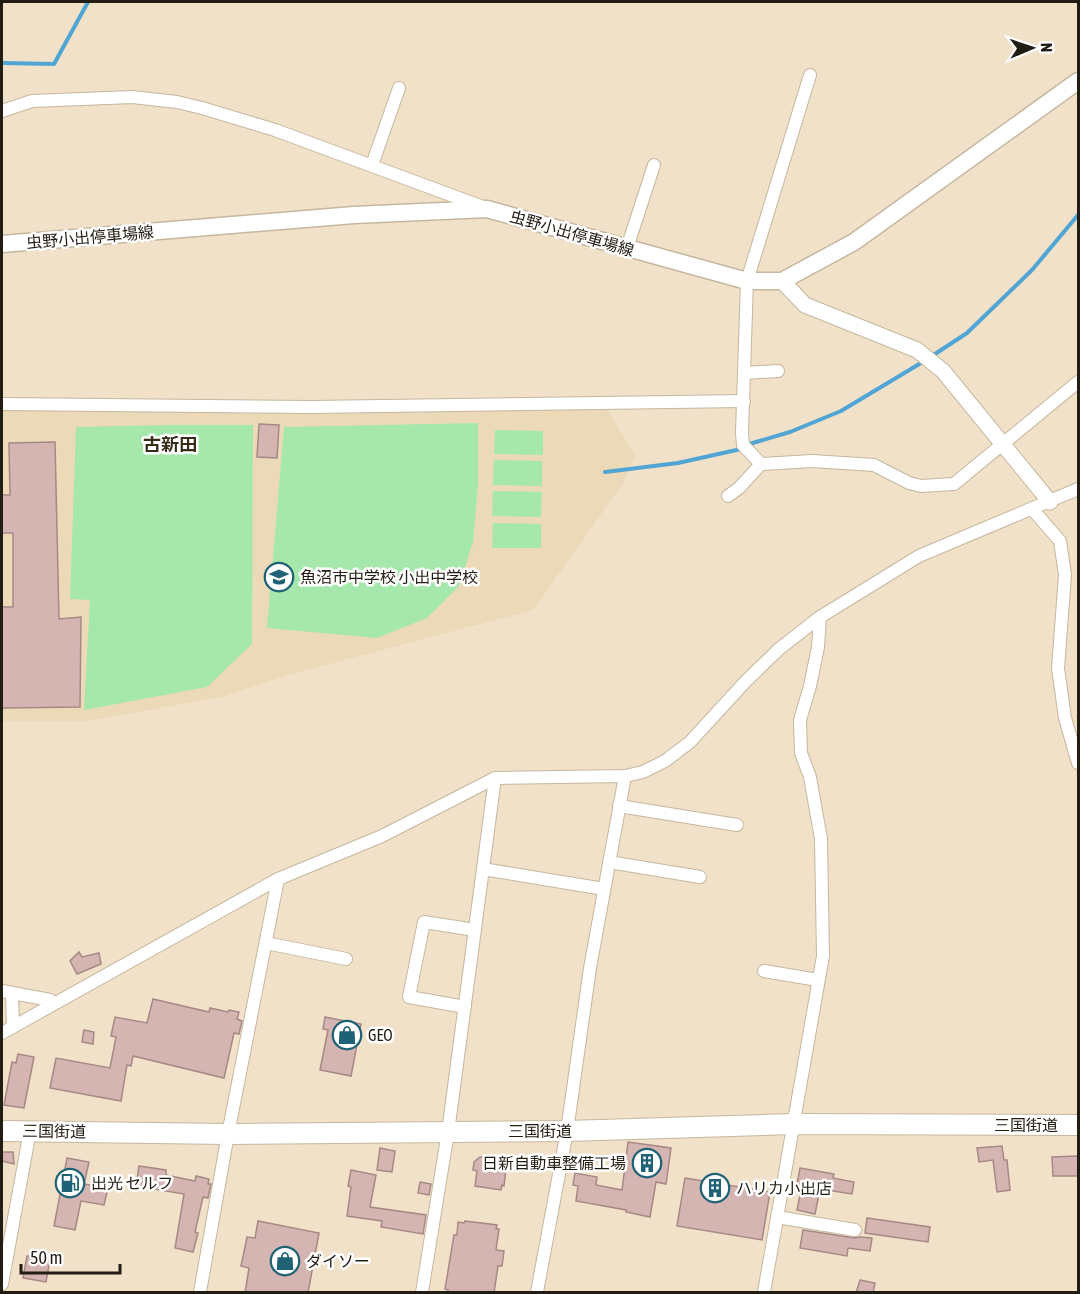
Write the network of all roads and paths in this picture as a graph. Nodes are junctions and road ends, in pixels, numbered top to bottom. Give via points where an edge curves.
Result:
1 (810, 75) dead end
2 (1078, 81) edge
3 (399, 88) dead end
4 (2, 111) edge
5 (372, 165) junction
6 (654, 165) dead end
7 (487, 209) junction
8 (2, 244) edge
9 (627, 248) junction
10 (747, 281) junction
11 (782, 281) junction
12 (778, 371) dead end
13 (744, 374) junction
14 (1078, 382) edge
15 (744, 401) junction
16 (2, 404) edge
17 (1003, 443) junction
18 (762, 464) junction
19 (1078, 489) edge
20 (728, 496) dead end
21 (1050, 502) junction
22 (1033, 510) junction
23 (820, 617) junction
24 (1078, 763) edge
25 (625, 776) junction
26 (495, 778) junction
27 (619, 806) junction
28 (737, 825) dead end
29 (609, 862) junction
30 (483, 869) junction
31 (699, 877) dead end
32 (278, 879) junction
33 (604, 890) junction
34 (475, 930) junction
35 (266, 942) junction
36 (346, 958) dead end
37 (764, 971) dead end
38 (818, 980) junction
39 (7, 992) edge
40 (50, 1000) dead end
41 (465, 1007) junction
42 (5, 1031) edge
43 (793, 1124) junction
44 (1078, 1125) edge
45 (2, 1131) edge
46 (30, 1131) junction
47 (567, 1131) junction
48 (448, 1132) junction
49 (228, 1134) junction
50 (777, 1217) junction
51 (855, 1230) dead end
52 (2, 1284) edge
53 (200, 1293) edge
54 (422, 1293) edge
55 (537, 1293) edge
56 (764, 1293) edge

1 - 10 street
2 - 11 main road, 虫野小出停車場線 via 854,242
3 - 5 street
4 - 5 street via 32,101 132,97 177,102 275,130
5 - 7 street
6 - 9 street
7 - 8 main road, 虫野小出停車場線 via 354,215
7 - 9 main road, 虫野小出停車場線
9 - 10 main road, 虫野小出停車場線
10 - 11 main road, 虫野小出停車場線
10 - 13 street
11 - 17 street via 805,305 921,353 943,371
12 - 13 street
13 - 15 street
14 - 17 street
15 - 16 street via 311,407
15 - 18 street via 742,433 747,449
17 - 18 street via 954,484 921,486 874,465 812,461
17 - 21 street
18 - 20 street
19 - 21 street
21 - 22 street
22 - 23 street via 920,556
22 - 24 street via 1060,541 1065,575 1058,668 1065,717
23 - 25 street via 779,649 690,742 643,772
23 - 38 street via 818,647 800,720 801,753 810,777 821,839 823,956
25 - 26 street
25 - 27 street
26 - 30 street
26 - 32 street via 382,836
27 - 28 street
27 - 29 street
29 - 31 street
29 - 33 street
30 - 33 street
30 - 34 street
32 - 35 street
32 - 42 street
33 - 47 street
34 - 41 street
34 - 41 street via 424,922 409,997
35 - 36 street
35 - 49 street
37 - 38 street
38 - 43 street
39 - 40 street
39 - 42 street
41 - 48 street
43 - 44 highway, 三国街道
43 - 47 highway, 三国街道
43 - 50 street
45 - 46 highway, 三国街道
46 - 49 highway, 三国街道
46 - 52 street
47 - 48 highway, 三国街道
47 - 55 street
48 - 49 highway, 三国街道
48 - 54 street
49 - 53 street
50 - 51 street
50 - 56 street

